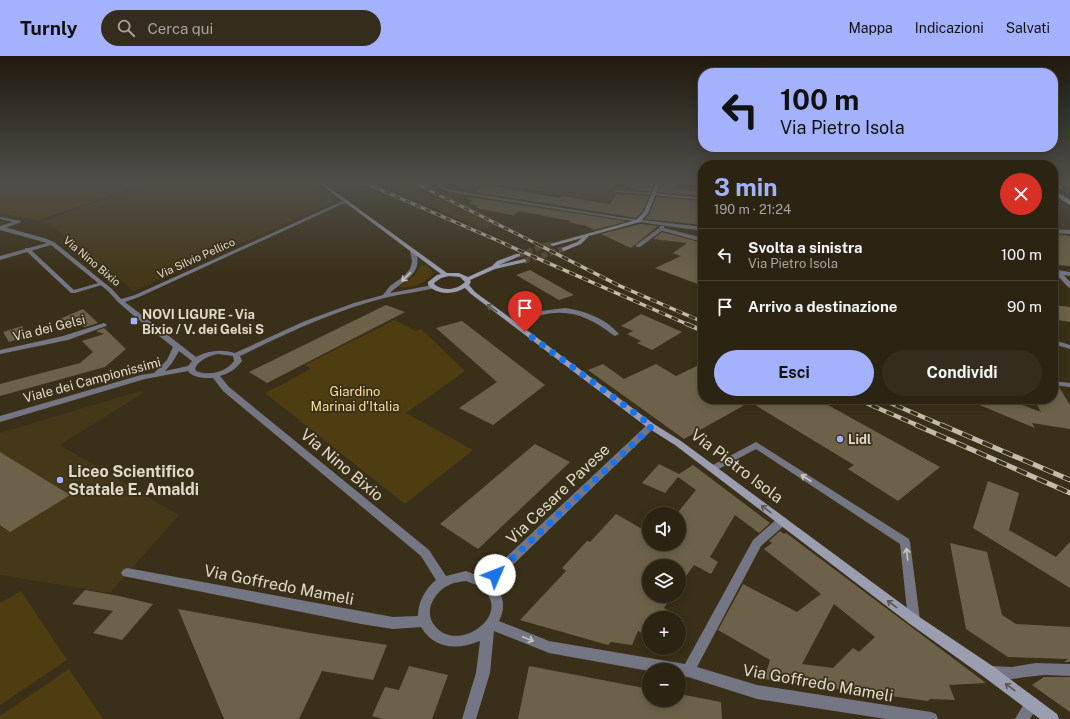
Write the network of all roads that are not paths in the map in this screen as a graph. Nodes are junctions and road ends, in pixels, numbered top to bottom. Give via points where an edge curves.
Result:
1 (318, 214) edge
2 (363, 214) edge
3 (594, 214) edge
4 (645, 214) edge
5 (0, 218) edge
6 (638, 221) junction
7 (662, 226) junction
8 (0, 228) edge
9 (698, 229) edge
10 (1058, 231) edge
11 (1070, 232) edge
12 (589, 234) junction
13 (698, 238) edge
14 (52, 243) junction
15 (553, 244) tunnel mouth
16 (638, 246) dead end
17 (564, 249) tunnel mouth
18 (27, 250) junction
19 (413, 251) junction
20 (518, 254) tunnel mouth
21 (0, 258) edge
22 (524, 261) tunnel mouth
23 (493, 268) junction
24 (1058, 272) edge
25 (1070, 274) edge
26 (446, 275) junction
27 (1058, 275) edge
28 (467, 282) junction
29 (102, 284) junction
30 (1070, 286) edge
31 (434, 288) junction
32 (385, 296) junction
33 (120, 301) junction
34 (512, 322) junction
35 (104, 325) dead end
36 (615, 334) dead end
37 (1058, 343) edge
38 (177, 347) junction
39 (1070, 347) edge
40 (0, 352) edge
41 (236, 355) junction
42 (194, 364) junction
43 (157, 374) junction
44 (215, 375) junction
45 (1058, 384) edge
46 (1070, 385) edge
47 (0, 419) edge
48 (652, 426) junction
49 (712, 469) junction
50 (782, 521) junction
51 (127, 573) dead end
52 (444, 582) junction
53 (486, 583) junction
54 (914, 620) junction
55 (425, 621) junction
56 (490, 626) junction
57 (1070, 670) edge
58 (688, 671) junction
59 (989, 672) junction
60 (1032, 704) junction
61 (469, 719) edge
62 (931, 719) edge
63 (1022, 719) edge
64 (1052, 719) edge

1 - 33 street, Via Silvio Pellico via 137,296
2 - 19 street
3 - 6 street
4 - 6 street
5 - 8 street via 19,222
6 - 7 street
6 - 12 street
7 - 9 street
7 - 13 street
7 - 16 street
8 - 14 street, Via Nino Bixio
10 - 11 street
12 - 15 street
12 - 17 street via 578,243
14 - 18 street
14 - 29 street, Via Nino Bixio
18 - 21 street
18 - 29 street via 73,292
19 - 26 street
19 -> 32 street via 415,263 411,272
20 - 23 street via 499,262
22 - 23 street
23 - 28 street
24 - 25 street
26 - 28 street via 459,275
26 - 31 street via 439,276 431,282
27 - 30 street
28 - 31 street via 450,291
34 -> 28 street, Via Pietro Isola via 473,293
29 - 33 street, Via Nino Bixio
31 - 32 street
32 - 41 street via 296,327
33 - 38 street, Via Nino Bixio
34 - 36 street via 560,310 579,313 602,322
34 - 48 street, Via Pietro Isola
35 - 40 street, Via dei Gelsi via 65,338
37 - 39 street
38 - 42 street, Via Nino Bixio
38 - 43 street via 174,358
41 - 42 street, Viale dei Campionissimi via 218,352
41 - 44 street via 238,361 233,367
42 - 43 street, Viale dei Campionissimi
42 - 44 street, Via Nino Bixio via 192,372 197,375
43 - 47 street, Viale dei Campionissimi
44 - 52 street, Via Nino Bixio via 226,388 425,553
45 - 46 street
48 - 49 street, Via Pietro Isola
48 - 53 street, Via Cesare Pavese
50 -> 49 street, Via Pietro Isola
54 -> 49 street via 905,542 756,445
54 -> 50 street, Via Pietro Isola
50 - 58 street via 757,543
51 - 55 street, Via Goffredo Mameli via 361,618 393,623
52 - 53 street via 466,576
52 - 55 street via 436,587 425,603
53 - 56 street via 497,598 497,615
54 - 59 street, Via Pietro Isola
55 - 56 street via 437,636 457,642 479,636
56 -> 58 street, Via Goffredo Mameli via 549,647
56 - 61 street via 483,673
57 - 59 street
58 - 62 street, Via Goffredo Mameli via 757,692
60 -> 59 street, Via Pietro Isola
60 - 63 street
60 - 64 street, Via Pietro Isola

